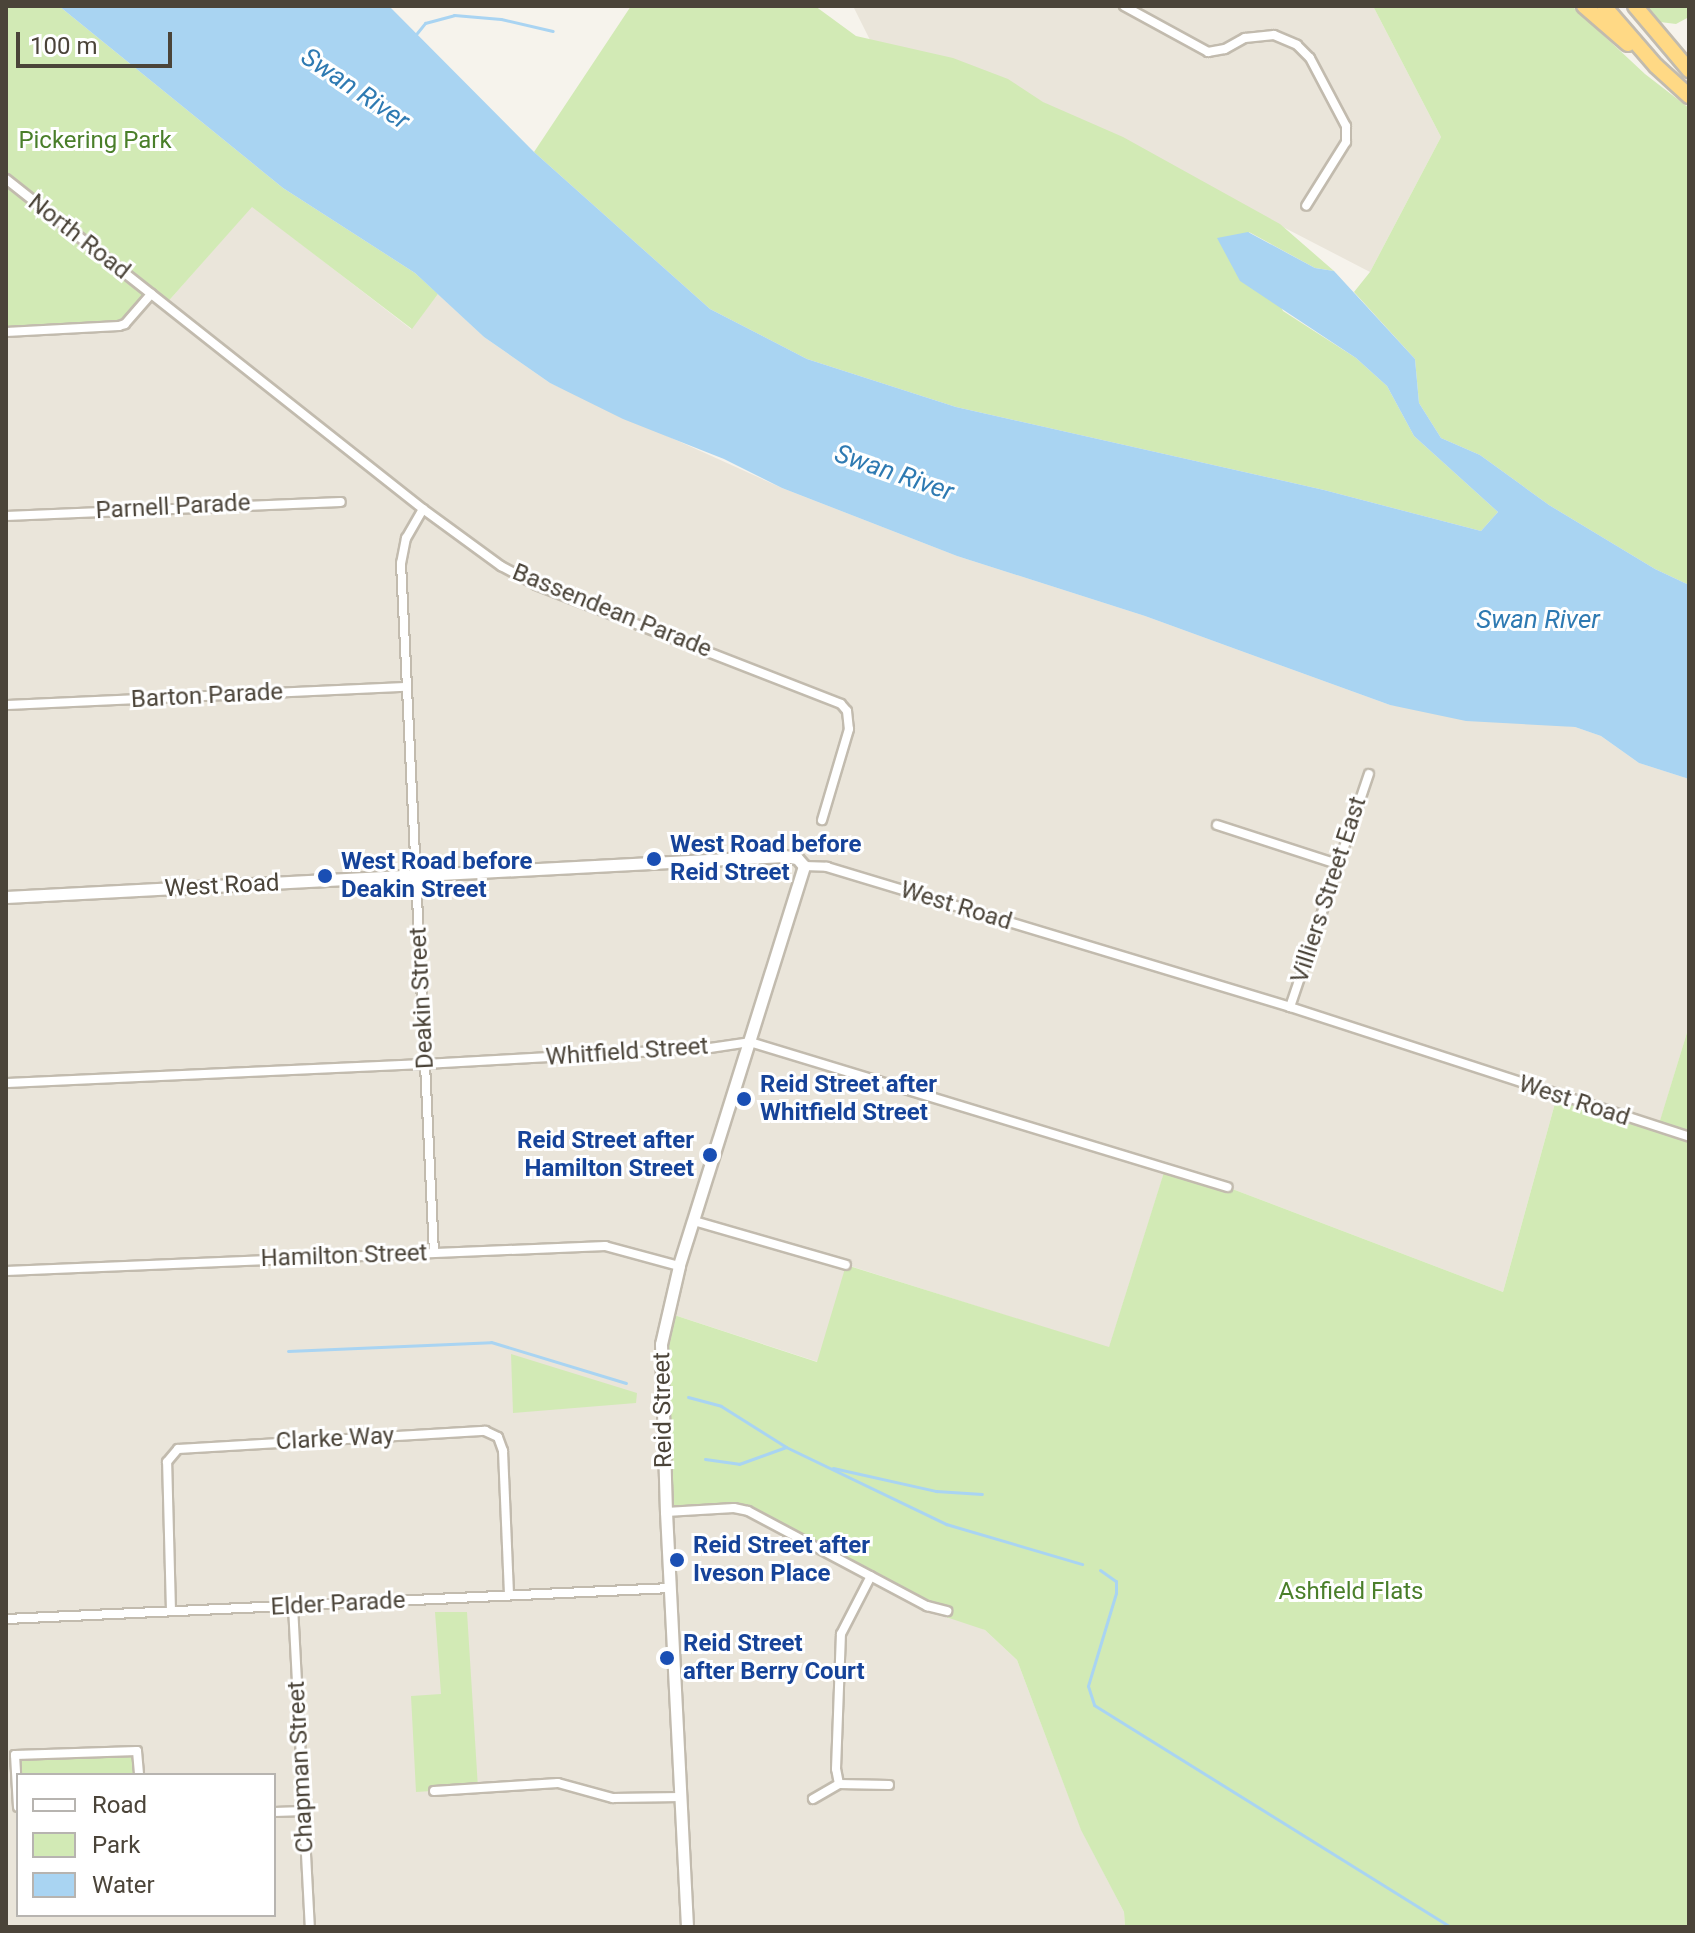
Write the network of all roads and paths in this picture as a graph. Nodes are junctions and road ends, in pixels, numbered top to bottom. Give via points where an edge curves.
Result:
1 (1124, 6) edge
2 (1584, 6) edge
3 (1604, 6) edge
4 (1635, 6) edge
5 (1656, 66) junction
6 (1689, 70) edge
7 (1689, 96) edge
8 (6, 179) edge
9 (1306, 206) dead end
10 (151, 294) junction
11 (6, 332) edge
12 (341, 502) dead end
13 (423, 509) junction
14 (6, 516) edge
15 (407, 687) junction
16 (6, 705) edge
17 (1369, 774) dead end
18 (822, 820) dead end
19 (1217, 825) dead end
20 (1337, 864) junction
21 (804, 866) junction
22 (416, 876) junction
23 (6, 897) edge
24 (1290, 1007) junction
25 (750, 1042) junction
26 (425, 1064) junction
27 (6, 1083) edge
28 (1689, 1137) edge
29 (1227, 1187) dead end
30 (694, 1221) junction
31 (434, 1252) junction
32 (846, 1265) dead end
33 (679, 1266) junction
34 (6, 1271) edge
35 (666, 1512) junction
36 (871, 1576) junction
37 (670, 1588) junction
38 (509, 1595) junction
39 (293, 1606) junction
40 (171, 1611) junction
41 (947, 1611) dead end
42 (6, 1619) edge
43 (16, 1773) edge
44 (139, 1773) edge
45 (839, 1784) junction
46 (889, 1785) dead end
47 (434, 1791) dead end
48 (681, 1797) junction
49 (813, 1799) dead end
50 (304, 1811) junction
51 (276, 1812) edge
52 (310, 1927) edge
53 (687, 1927) edge

1 - 9 street via 1208,52 1245,38 1274,35 1310,58 1346,126 1346,142
2 - 5 highway
3 - 5 highway
4 - 6 highway
5 - 7 highway
8 - 10 street, North Road
10 - 11 street via 119,326
10 - 13 street, Bassendean Parade
12 - 14 street, Parnell Parade
13 - 15 street, Deakin Street via 402,550
13 - 18 street, Bassendean Parade via 536,585 841,704 849,729
15 - 16 street, Barton Parade
15 - 22 street, Deakin Street
17 - 20 street, Villiers Street East
19 - 20 street
20 - 24 street, Villiers Street East
21 - 22 street, West Road via 797,858 784,856
21 - 24 street, West Road via 827,867
21 - 25 street, Reid Street
22 - 23 street, West Road
22 - 26 street, Deakin Street
24 - 28 street, West Road
25 - 26 street, Whitfield Street
25 - 29 street, Whitfield Street
25 - 30 street, Reid Street
26 - 27 street, Whitfield Street
26 - 31 street, Deakin Street
30 - 32 street
30 - 33 street, Reid Street
31 - 33 street, Hamilton Street via 605,1246
31 - 34 street, Hamilton Street
33 - 35 street, Reid Street via 660,1360
35 - 36 street via 748,1511
35 - 37 street, Reid Street
36 - 41 street
36 - 45 street via 841,1634
37 - 38 street, Elder Parade
37 - 48 street, Reid Street
38 - 39 street, Elder Parade
38 - 40 street, Clarke Way via 503,1451 498,1437 485,1431 178,1449 167,1462
39 - 40 street, Elder Parade
39 - 50 street, Chapman Street
40 - 42 street, Elder Parade
43 - 44 street via 15,1755 137,1751
45 - 46 street
45 - 49 street
47 - 48 street via 558,1783 613,1798
48 - 53 street, Reid Street
50 - 51 street
50 - 52 street, Chapman Street

